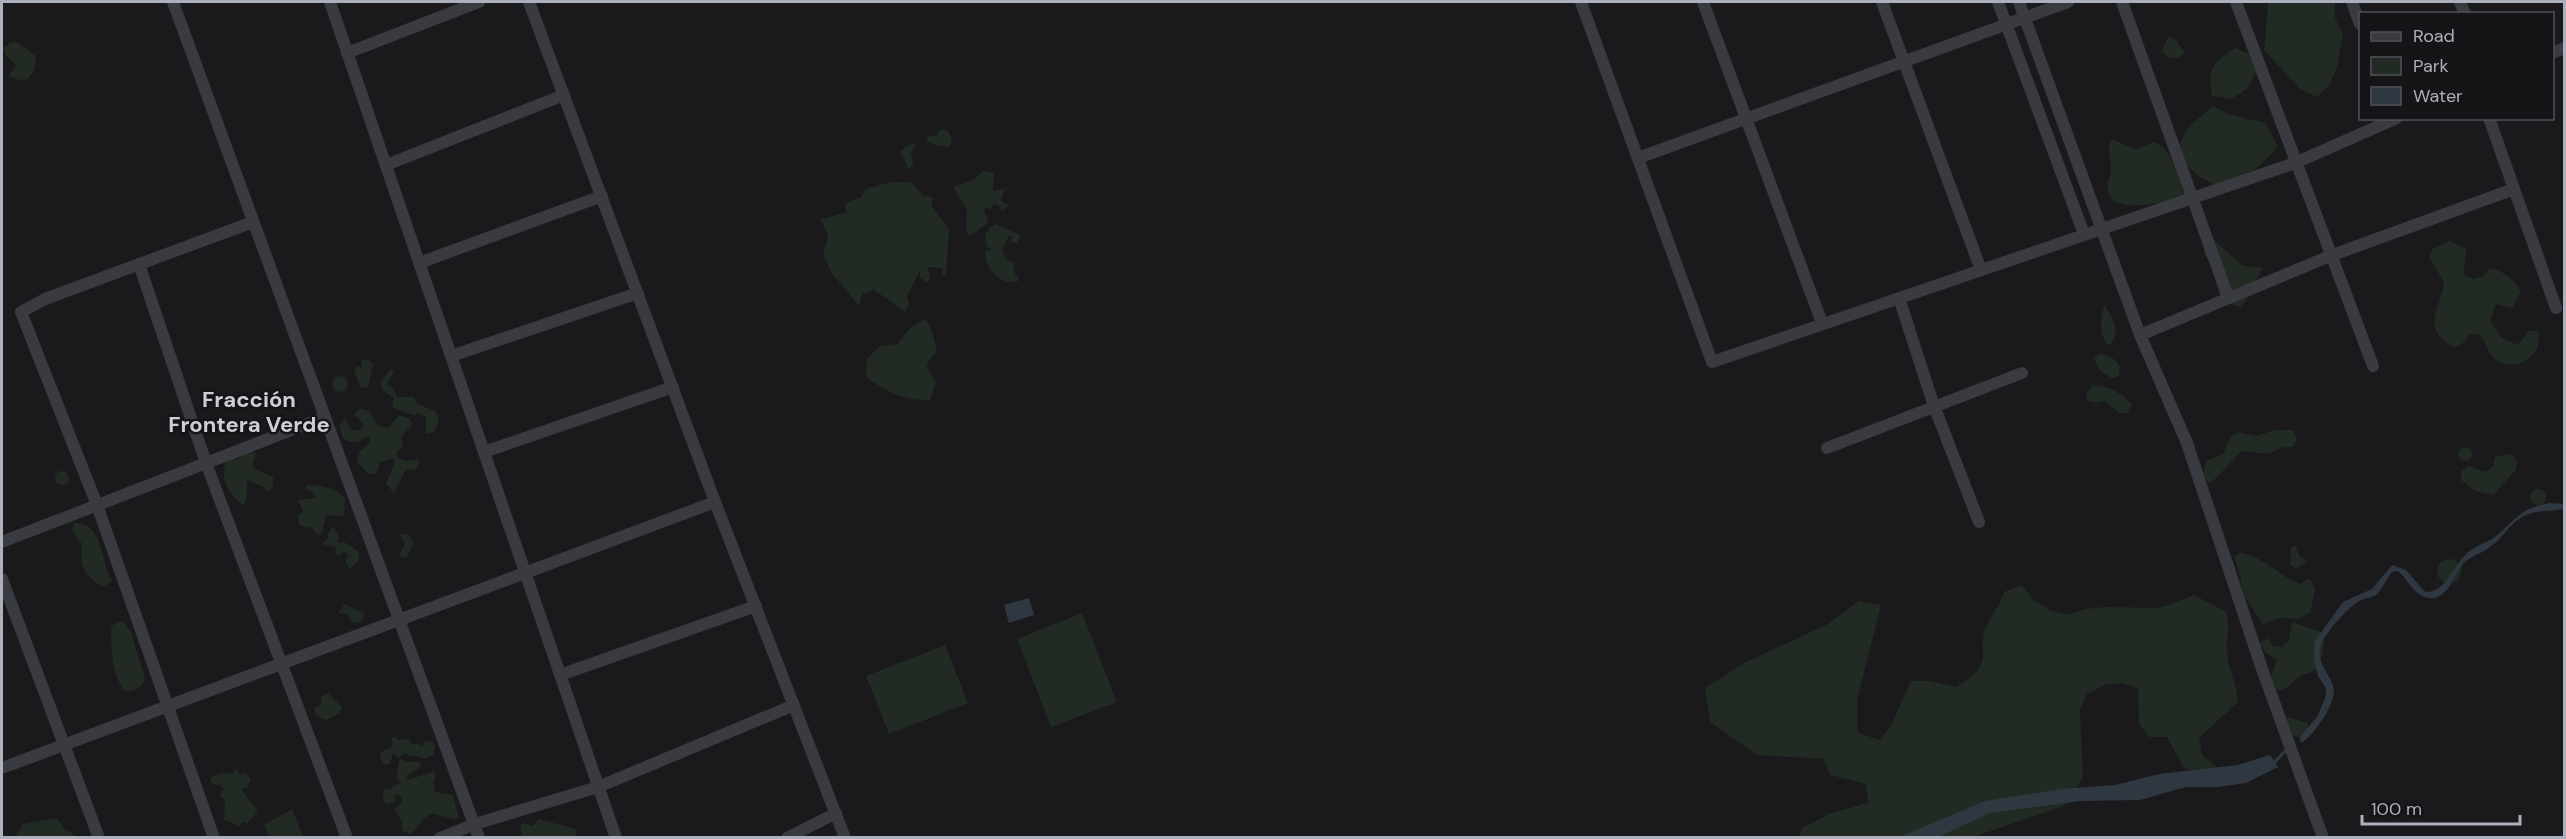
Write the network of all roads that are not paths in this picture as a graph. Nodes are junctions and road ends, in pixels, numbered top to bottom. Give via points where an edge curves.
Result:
1 (173, 2) edge
2 (330, 2) edge
3 (479, 2) edge
4 (529, 2) edge
5 (1581, 2) edge
6 (1704, 2) edge
7 (1882, 2) edge
8 (1998, 2) edge
9 (2019, 2) edge
10 (2068, 2) edge
11 (2122, 2) edge
12 (2236, 2) edge
13 (2352, 2) edge
14 (2024, 16) junction
15 (2359, 19) edge
16 (2006, 23) junction
17 (347, 52) junction
18 (1904, 60) junction
19 (564, 95) junction
20 (1747, 119) junction
21 (2393, 120) edge
22 (2490, 120) edge
23 (1638, 158) junction
24 (2295, 163) junction
25 (386, 165) junction
26 (2514, 189) junction
27 (602, 196) junction
28 (2193, 198) junction
29 (253, 222) junction
30 (2101, 228) junction
31 (2084, 234) junction
32 (2330, 256) junction
33 (419, 263) junction
34 (139, 264) junction
35 (1981, 270) junction
36 (638, 293) junction
37 (2228, 297) junction
38 (1899, 298) junction
39 (2556, 308) dead end
40 (1822, 323) junction
41 (2140, 335) junction
42 (451, 356) junction
43 (2373, 366) dead end
44 (2022, 373) dead end
45 (673, 387) junction
46 (1934, 406) junction
47 (325, 417) junction
48 (1827, 448) dead end
49 (484, 452) junction
50 (206, 463) junction
51 (716, 502) junction
52 (97, 505) junction
53 (1979, 522) dead end
54 (2, 542) edge
55 (525, 572) junction
56 (2, 579) edge
57 (756, 606) junction
58 (399, 619) junction
59 (284, 663) junction
60 (560, 675) junction
61 (794, 705) junction
62 (168, 706) junction
63 (64, 745) junction
64 (2, 768) edge
65 (598, 787) junction
66 (836, 813) junction
67 (475, 824) junction
68 (99, 837) edge
69 (214, 837) edge
70 (347, 837) edge
71 (440, 837) edge
72 (479, 837) edge
73 (616, 837) edge
74 (786, 837) edge
75 (845, 837) edge
76 (2324, 837) edge

1 - 29 street
2 - 17 street
3 - 17 street
4 - 19 street
5 - 23 street
6 - 20 street
7 - 18 street
8 - 16 street
9 - 14 street
10 - 14 street
11 - 28 street
12 - 24 street
13 - 15 street
14 - 16 street
14 - 30 street
16 - 18 street
16 - 31 street
17 - 25 street
18 - 20 street
18 - 35 street
19 - 25 street
19 - 27 street
20 - 23 street
20 - 40 street
21 - 24 street
22 - 26 street
23 - 40 street via 1712,362
24 - 28 street
24 - 32 street
25 - 33 street
26 - 32 street
26 - 39 street
27 - 33 street
27 - 36 street
28 - 30 street
28 - 37 street
29 - 34 street
29 - 47 street
30 - 31 street
30 - 41 street
31 - 35 street
32 - 37 street
32 - 43 street
33 - 42 street
34 - 50 street
34 - 52 street via 21,312
35 - 38 street
36 - 42 street
36 - 45 street
37 - 41 street
38 - 40 street
38 - 46 street
41 - 76 street via 2187,443
42 - 49 street
44 - 46 street
45 - 49 street
45 - 51 street
46 - 48 street
46 - 53 street
47 - 50 street
47 - 58 street
49 - 55 street
50 - 52 street
50 - 59 street
51 - 55 street
51 - 57 street
52 - 54 street
52 - 62 street
55 - 58 street
55 - 60 street
56 - 63 street
57 - 60 street
57 - 61 street
58 - 59 street
58 - 67 street
59 - 62 street
59 - 70 street
60 - 65 street
61 - 65 street
61 - 66 street
62 - 63 street
62 - 69 street
63 - 64 street
63 - 68 street
65 - 67 street
65 - 73 street
66 - 74 street
66 - 75 street
67 - 71 street
67 - 72 street

